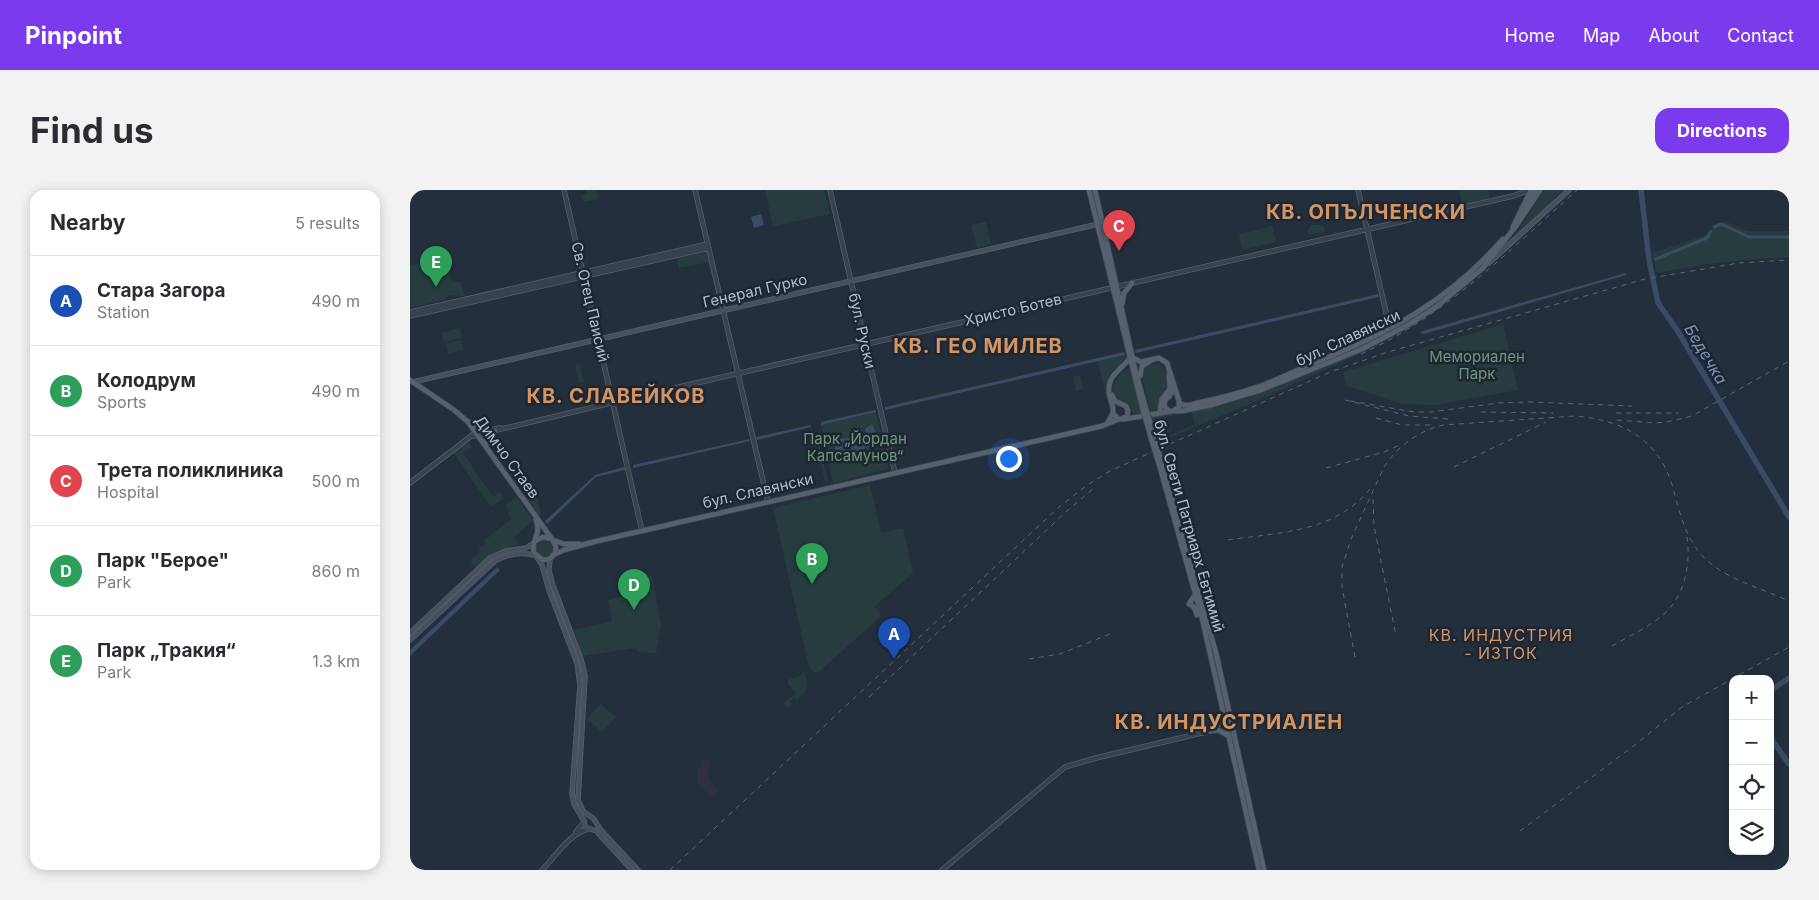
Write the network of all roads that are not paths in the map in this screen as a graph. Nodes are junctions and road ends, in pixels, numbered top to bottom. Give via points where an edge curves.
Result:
1 (564, 190) edge
2 (696, 190) edge
3 (830, 190) edge
4 (1089, 190) edge
5 (1095, 190) edge
6 (1358, 190) edge
7 (1530, 190) edge
8 (1536, 190) edge
9 (1540, 190) edge
10 (1569, 190) edge
11 (1513, 196) junction
12 (1525, 202) junction
13 (1103, 223) junction
14 (1097, 225) junction
15 (1512, 227) junction
16 (1367, 229) junction
17 (708, 246) junction
18 (1483, 268) junction
19 (584, 274) junction
20 (851, 281) junction
21 (1132, 283) junction
22 (1114, 287) junction
23 (1122, 308) junction
24 (723, 310) junction
25 (410, 312) edge
26 (410, 316) edge
27 (1391, 332) junction
28 (599, 339) junction
29 (865, 344) junction
30 (1131, 355) junction
31 (1133, 370) junction
32 (1168, 371) junction
33 (738, 374) junction
34 (412, 381) edge
35 (1140, 387) junction
36 (1167, 398) junction
37 (1178, 401) junction
38 (613, 402) junction
39 (1164, 403) junction
40 (1121, 404) junction
41 (1145, 410) junction
42 (1114, 411) junction
43 (1172, 411) junction
44 (1128, 412) junction
45 (1158, 412) junction
46 (1138, 417) junction
47 (1120, 419) junction
48 (465, 420) junction
49 (1105, 425) junction
50 (512, 426) junction
51 (489, 429) junction
52 (495, 431) junction
53 (475, 435) junction
54 (486, 448) junction
55 (895, 473) junction
56 (410, 483) edge
57 (768, 502) junction
58 (534, 516) junction
59 (642, 531) junction
60 (552, 540) junction
61 (535, 542) junction
62 (593, 542) junction
63 (537, 557) junction
64 (552, 557) junction
65 (1196, 594) junction
66 (1204, 613) junction
67 (1197, 615) dead end
68 (410, 634) edge
69 (410, 640) edge
70 (1228, 716) junction
71 (1210, 731) junction
72 (1229, 736) junction
73 (590, 817) junction
74 (584, 822) junction
75 (596, 823) junction
76 (589, 829) junction
77 (570, 840) junction
78 (542, 870) edge
79 (632, 870) edge
80 (638, 870) edge
81 (942, 870) edge
82 (1259, 870) edge
83 (1264, 870) edge

1 - 19 street, Св. Отец Паисий
2 - 17 street
3 - 20 street, бул. Руски
4 - 14 main road, бул. Свети Патриарх Евтимий
5 - 13 main road, бул. Свети Патриарх Евтимий
6 - 16 street
7 - 11 street, Христо Ботев
7 - 12 main road
8 - 15 main road, бул. Славянски
9 - 18 main road, бул. Славянски
10 - 18 main road
11 - 12 street via 1522,196
11 - 16 street, Христо Ботев
12 - 15 main road
13 - 14 main road, Генерал Гурко
13 - 22 main road, бул. Свети Патриарх Евтимий
14 - 20 main road, Генерал Гурко
14 - 22 main road, бул. Свети Патриарх Евтимий
15 - 27 main road, бул. Славянски via 1460,282
16 - 21 street, Христо Ботев
16 - 27 street
17 - 19 street
17 - 24 street
18 - 27 main road, бул. Славянски via 1436,306
19 - 25 street
19 - 26 street
19 - 28 street, Св. Отец Паисий
20 - 24 main road, Генерал Гурко
20 - 29 street, бул. Руски
21 - 22 street, Христо Ботев
21 - 23 main road via 1124,294
22 - 23 main road, бул. Свети Патриарх Евтимий
22 - 29 street, Христо Ботев
22 - 30 main road, бул. Свети Патриарх Евтимий
23 - 30 main road, бул. Свети Патриарх Евтимий
24 - 28 main road, Генерал Гурко
24 - 33 street
27 - 37 main road, бул. Славянски via 1255,388 1190,405 1184,406
27 - 43 main road, бул. Славянски via 1362,349 1261,390
28 - 34 main road, Генерал Гурко
28 - 38 street, Св. Отец Паисий
29 - 33 street, Христо Ботев
29 - 55 street, бул. Руски
30 - 31 main road, бул. Свети Патриарх Евтимий
30 - 35 main road, бул. Свети Патриарх Евтимий
30 - 37 main road via 1139,362 1156,358 1166,362
30 - 42 main road via 1110,380 1109,393
31 - 40 main road via 1122,370 1112,382 1113,398
31 - 41 main road, бул. Свети Патриарх Евтимий
32 - 35 main road via 1160,361 1145,363 1140,370
32 - 36 main road via 1172,390
32 - 45 main road via 1170,388
33 - 38 street, Христо Ботев
33 - 57 street
34 - 48 main road, Димчо Стаев
35 - 41 main road, бул. Свети Патриарх Евтимий
36 - 37 main road via 1173,396
36 - 39 main road
37 - 43 main road via 1178,408
38 - 50 street, Христо Ботев
38 - 59 street, Св. Отец Паисий
39 - 43 main road via 1165,408
39 - 45 main road
40 - 42 main road
40 - 44 main road
41 - 65 main road, бул. Свети Патриарх Евтимий, bridge
42 - 47 main road
42 - 49 main road
43 - 45 main road, бул. Славянски
44 - 46 main road
44 - 47 main road
45 - 46 main road, бул. Славянски
46 - 47 main road, бул. Славянски
47 - 49 main road, бул. Славянски
48 - 51 main road
48 - 53 main road, Димчо Стаев
49 - 55 main road, бул. Славянски
50 - 51 street, Христо Ботев
50 - 52 street, Христо Ботев
51 - 53 street, Христо Ботев
52 - 53 street, Христо Ботев
52 - 54 main road via 486,439
53 - 54 main road, Димчо Стаев
53 - 56 street, Христо Ботев
54 - 58 main road, Димчо Стаев
55 - 57 main road, бул. Славянски
57 - 59 main road, бул. Славянски
58 - 60 main road, Димчо Стаев
58 - 61 main road, Димчо Стаев via 538,529
59 - 62 main road, бул. Славянски
60 - 61 main road via 543,537
60 - 62 main road, бул. Славянски via 569,544
60 - 64 main road via 556,548
61 - 63 main road via 533,550
61 - 68 main road via 526,548 490,558
62 - 64 main road, бул. Славянски
63 - 64 main road via 544,560
63 - 69 main road via 518,554 495,561
63 - 74 main road via 579,670 572,795 575,808
64 - 73 main road via 548,568 552,583 584,669 577,794 580,806
65 - 66 main road, бул. Свети Патриарх Евтимий
65 - 66 main road via 1209,599 1204,602
65 - 67 main road via 1189,604
65 - 70 main road, бул. Свети Патриарх Евтимий
66 - 70 main road, бул. Свети Патриарх Евтимий
70 - 71 street
70 - 72 main road, бул. Свети Патриарх Евтимий
70 - 83 main road, бул. Свети Патриарх Евтимий
71 - 72 main road via 1218,730
71 - 81 street via 1065,767
72 - 82 main road, бул. Свети Патриарх Евтимий
73 - 74 main road
73 - 75 main road
74 - 76 main road
74 - 77 street
75 - 76 main road
75 - 80 main road
76 - 77 street via 580,831
76 - 79 main road via 596,831
77 - 78 street

